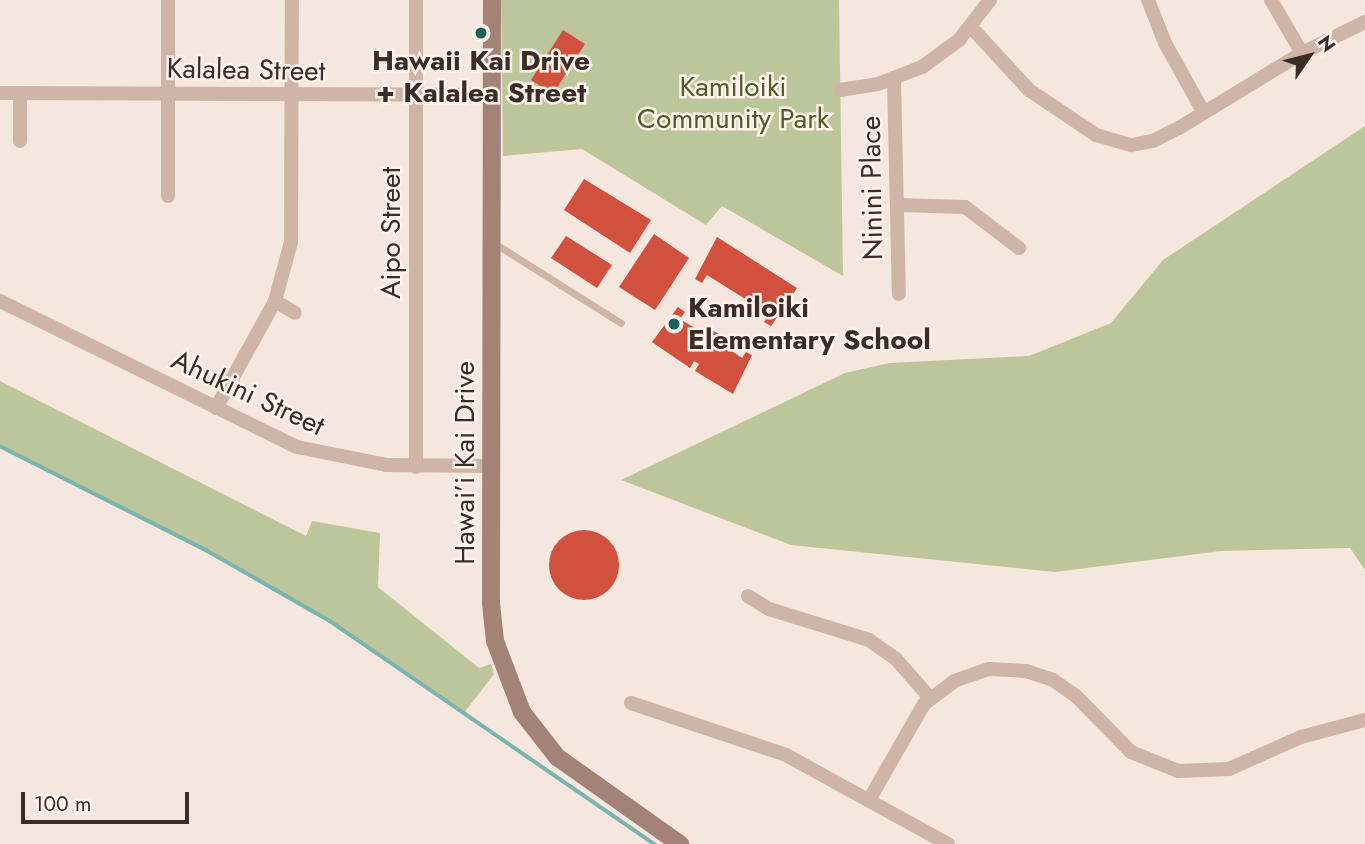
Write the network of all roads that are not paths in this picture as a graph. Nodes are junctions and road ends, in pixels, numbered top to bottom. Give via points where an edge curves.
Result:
1 (168, 0) edge
2 (292, 0) edge
3 (416, 0) edge
4 (492, 0) edge
5 (990, 0) edge
6 (1148, 0) edge
7 (1271, 0) edge
8 (1365, 22) edge
9 (971, 27) junction
10 (1302, 53) junction
11 (894, 80) junction
12 (840, 90) dead end
13 (0, 93) edge
14 (168, 93) junction
15 (20, 94) junction
16 (293, 94) junction
17 (492, 94) junction
18 (416, 97) junction
19 (1204, 113) junction
20 (20, 141) dead end
21 (168, 196) dead end
22 (898, 205) junction
23 (491, 241) junction
24 (1019, 248) dead end
25 (899, 294) dead end
26 (0, 301) edge
27 (275, 301) junction
28 (295, 313) dead end
29 (621, 323) dead end
30 (216, 408) junction
31 (491, 466) junction
32 (416, 467) junction
33 (748, 596) dead end
34 (930, 698) junction
35 (631, 703) dead end
36 (1365, 720) edge
37 (869, 800) junction
38 (680, 844) edge
39 (948, 844) edge

1 - 14 street
2 - 16 street
3 - 18 street, Aipo Street
4 - 17 main road, Hawai’i Kai Drive
5 - 9 street
6 - 19 street via 1165,43
7 - 10 street
8 - 10 street
9 - 11 street via 935,59
9 - 19 street via 1017,80 1105,140 1143,144
10 - 19 street
11 - 12 street
11 - 22 street, Ninini Place
13 - 15 street, Kalalea Street
14 - 15 street, Kalalea Street
14 - 16 street, Kalalea Street
14 - 21 street
15 - 20 street
16 - 18 street, Kalalea Street
16 - 27 street via 294,221
17 - 18 street, Kalalea Street
17 - 23 main road, Hawai’i Kai Drive
18 - 32 street, Aipo Street
22 - 24 street via 965,207
22 - 25 street, Ninini Place
23 - 29 lane
23 - 31 main road, Hawai’i Kai Drive
26 - 30 street, Ahukini Street
27 - 28 street
27 - 30 street
30 - 32 street, Ahukini Street via 269,436 326,456
31 - 32 street, Ahukini Street
31 - 38 main road, Hawai’i Kai Drive via 492,623 513,696 532,729 570,771
33 - 34 street via 769,608 869,640 896,659
34 - 36 street via 954,681 980,671 1008,668 1035,673 1076,696 1131,752 1158,766 1188,772 1229,769 1301,737
34 - 37 street via 913,719
35 - 37 street via 786,755
37 - 39 street

